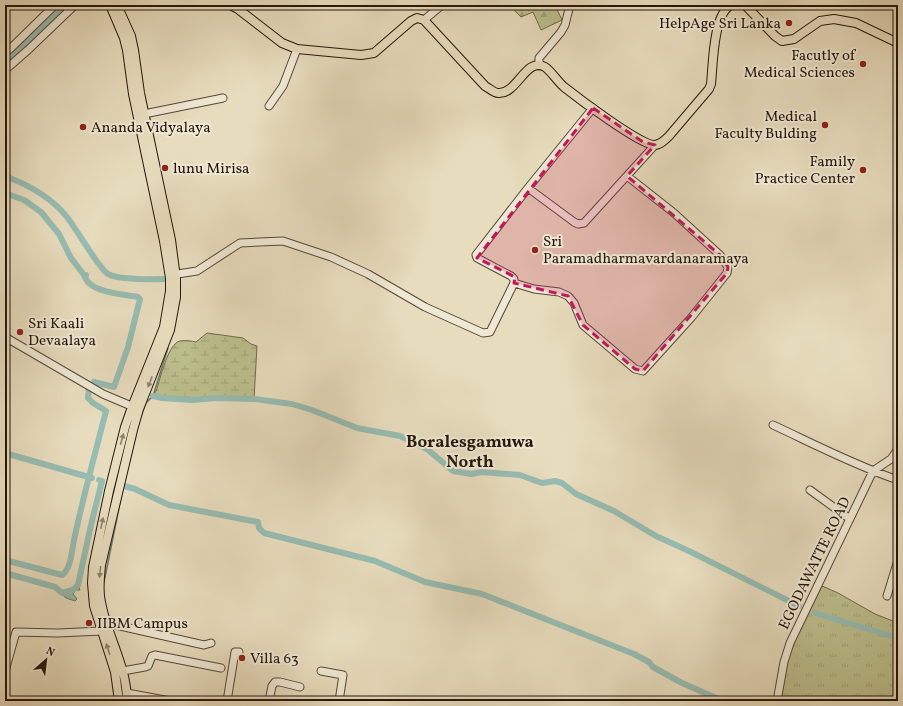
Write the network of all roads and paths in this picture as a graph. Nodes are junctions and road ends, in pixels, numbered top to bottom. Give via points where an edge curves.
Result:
1 (55, 5) edge
2 (75, 5) edge
3 (110, 5) edge
4 (117, 5) edge
5 (122, 5) edge
6 (230, 5) edge
7 (442, 5) edge
8 (570, 5) edge
9 (731, 5) edge
10 (745, 5) edge
11 (123, 17) junction
12 (424, 20) junction
13 (898, 44) edge
14 (297, 49) junction
15 (5, 53) edge
16 (539, 64) junction
17 (5, 70) edge
18 (223, 98) dead end
19 (269, 106) dead end
20 (593, 108) junction
21 (144, 114) junction
22 (148, 143) junction
23 (655, 145) junction
24 (627, 176) junction
25 (528, 188) junction
26 (173, 276) junction
27 (514, 283) junction
28 (5, 337) edge
29 (132, 407) junction
30 (773, 425) dead end
31 (898, 449) edge
32 (873, 471) junction
33 (898, 480) edge
34 (810, 490) dead end
35 (850, 519) junction
36 (898, 560) edge
37 (887, 596) dead end
38 (107, 623) junction
39 (102, 631) junction
40 (211, 643) dead end
41 (239, 652) dead end
42 (221, 668) dead end
43 (5, 671) edge
44 (119, 671) junction
45 (320, 671) dead end
46 (300, 688) dead end
47 (127, 697) edge
48 (119, 701) edge
49 (170, 701) edge
50 (226, 701) edge
51 (269, 701) edge
52 (339, 701) edge
53 (777, 701) edge

1 - 15 street
2 - 17 street
3 - 22 main road via 124,38 133,94
4 - 11 main road
5 - 11 main road
6 - 14 main road via 282,42
7 - 12 street
8 - 16 street via 565,25 539,58
9 - 23 main road via 722,16 716,38 709,89 669,136
10 - 13 main road via 782,41 794,39 820,21 834,19 856,23
11 - 21 main road via 131,36
12 - 14 main road via 417,18 411,21 374,53 361,55
12 - 16 main road via 485,86 496,93 503,93 532,66
14 - 19 street via 283,86
16 - 20 main road
18 - 21 street
20 - 23 main road via 643,142
20 - 25 street
21 - 22 main road
22 - 26 main road via 164,241
23 - 24 street
24 - 25 street via 584,223 578,224
24 - 27 street via 674,213 715,250 728,267 723,279 643,371 635,369 583,325 574,303 568,296
25 - 27 street via 476,255 476,258 512,276
26 - 27 street via 197,271 240,243 283,241 331,257 368,274 425,307 483,333 490,332
26 - 29 main road via 173,291 164,327
28 - 29 street via 103,394
29 -> 38 main road via 120,481 101,565 100,602
39 -> 29 main road via 94,606 93,567 115,465
30 - 32 street
31 - 32 street via 891,459
32 - 33 street
32 - 35 street, EGODAWATTE ROAD
34 - 35 street
35 - 53 street, EGODAWATTE ROAD via 790,643
36 - 37 street
38 - 40 street via 204,645
38 - 44 main road
39 - 43 street via 16,632
44 -> 39 main road
41 - 50 street via 234,652
42 - 44 street via 155,655 148,666
44 - 47 main road
44 - 48 main road
45 - 52 street via 343,675
46 - 51 street via 275,682
47 - 49 street

